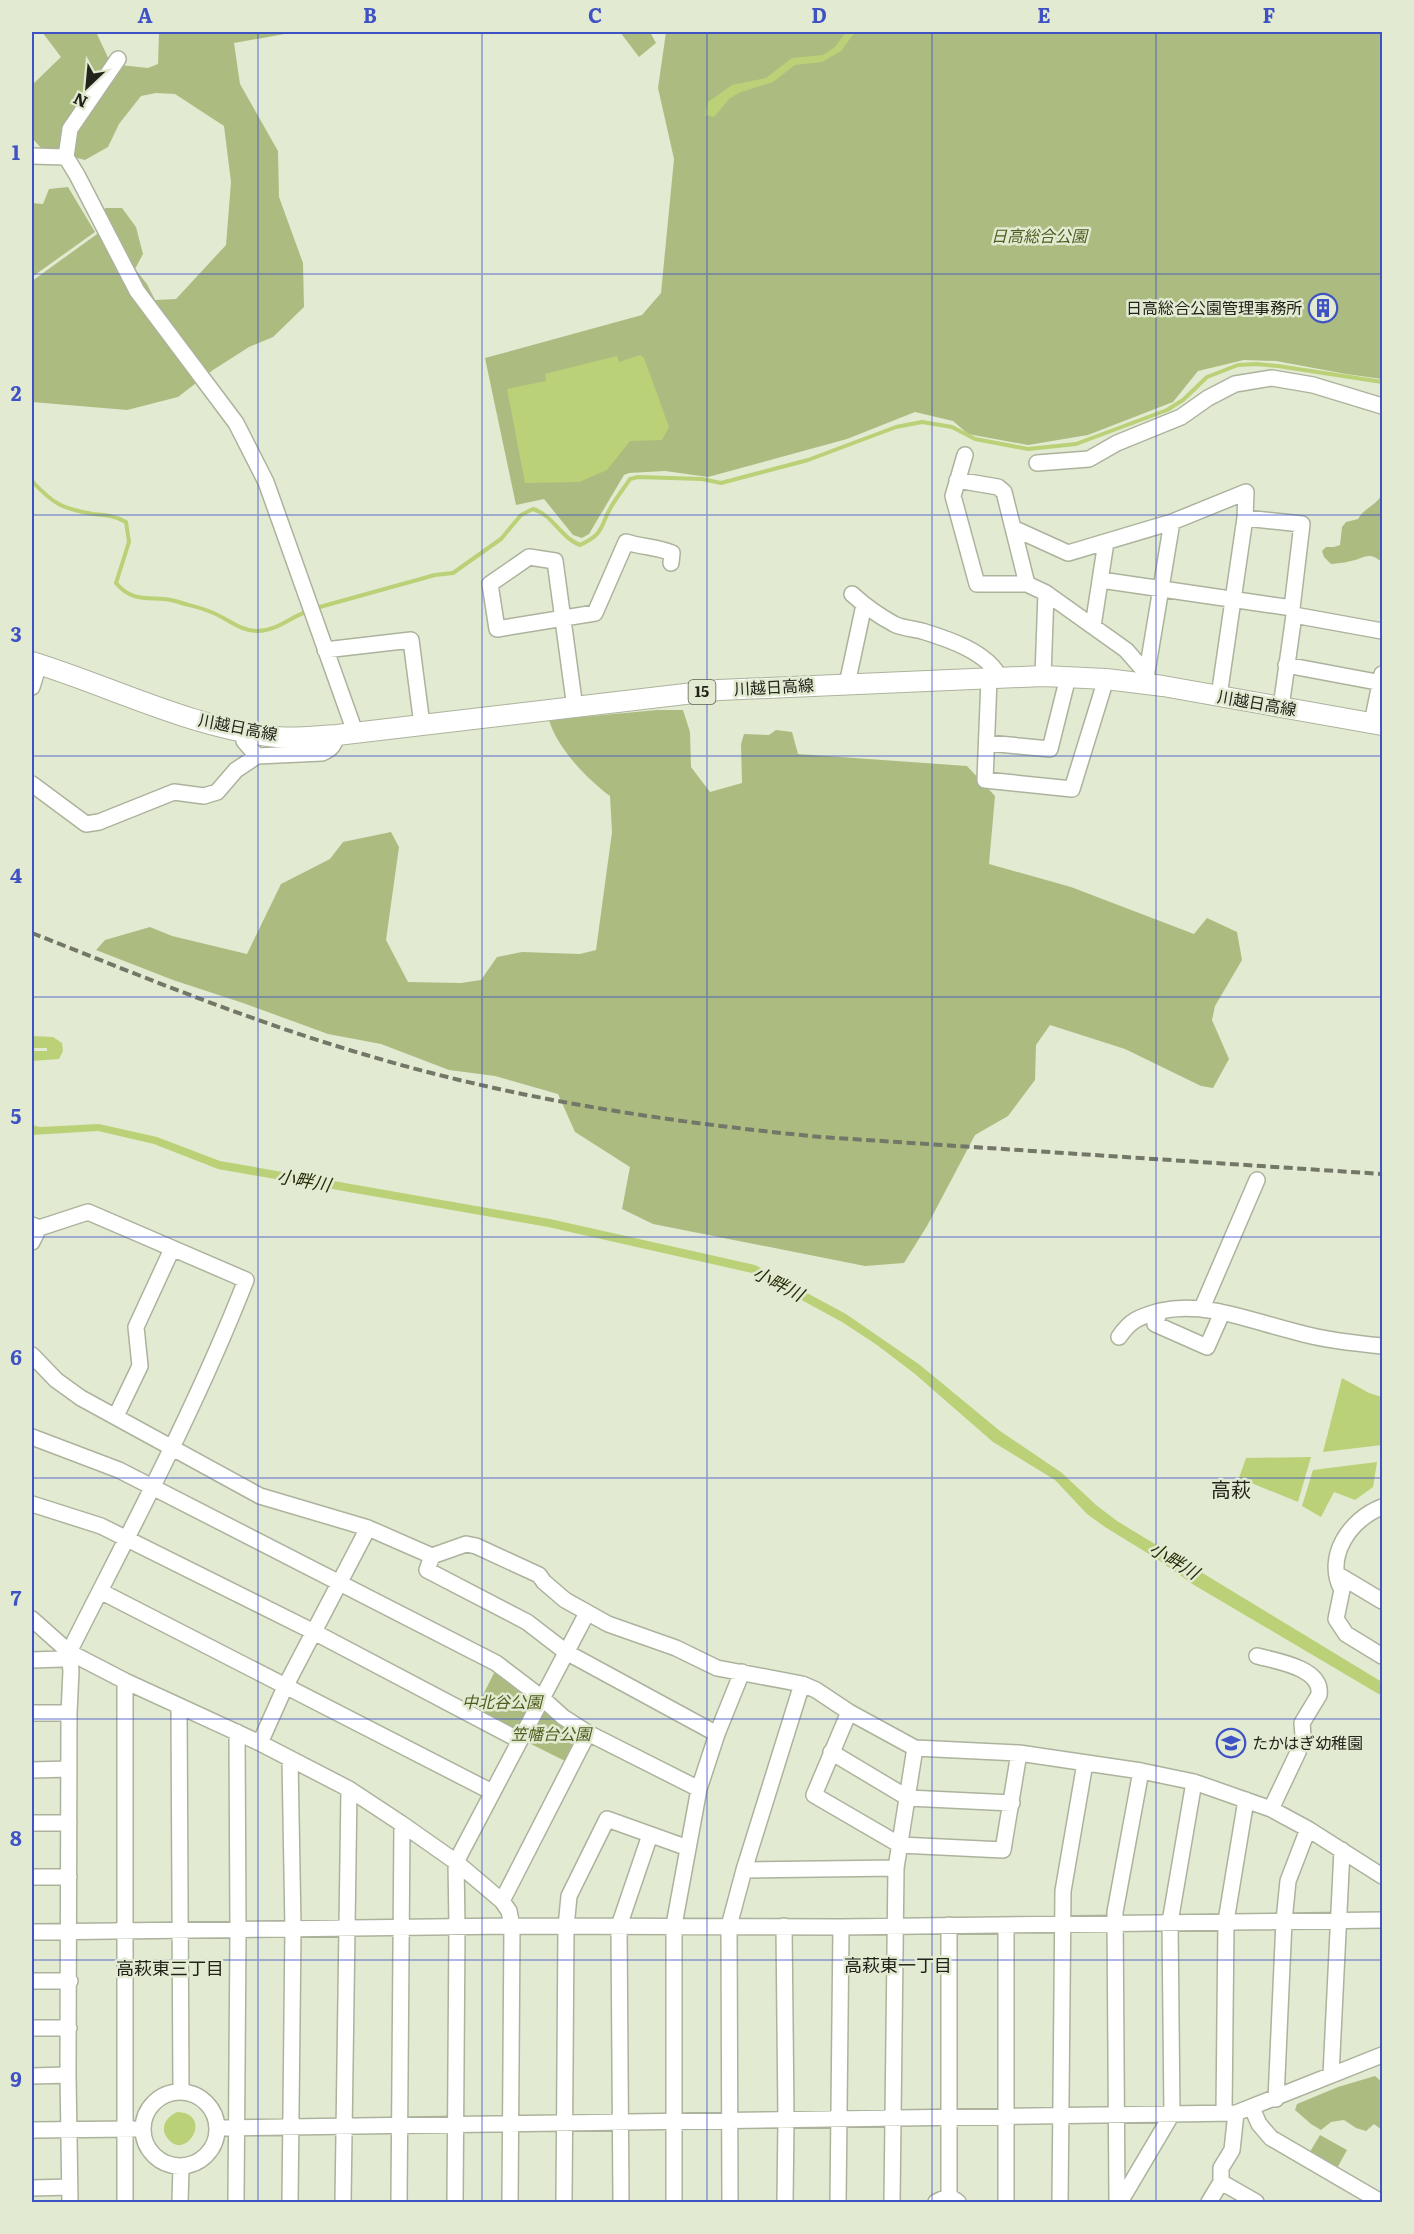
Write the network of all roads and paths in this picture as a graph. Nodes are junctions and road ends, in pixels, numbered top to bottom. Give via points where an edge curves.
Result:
1 (118, 59) dead end
2 (32, 156) edge
3 (66, 157) junction
4 (1383, 406) edge
5 (965, 455) dead end
6 (1037, 463) dead end
7 (957, 480) junction
8 (1245, 518) junction
9 (1172, 522) junction
10 (1013, 528) junction
11 (1106, 542) junction
12 (671, 564) dead end
13 (1101, 580) junction
14 (1027, 584) junction
15 (1161, 589) junction
16 (1046, 593) junction
17 (852, 594) dead end
18 (1232, 600) junction
19 (864, 605) junction
20 (1293, 612) junction
21 (563, 620) junction
22 (1093, 627) junction
23 (1383, 631) edge
24 (325, 650) junction
25 (35, 663) edge
26 (1286, 665) junction
27 (1042, 676) junction
28 (1068, 677) junction
29 (1106, 678) junction
30 (995, 679) junction
31 (1146, 679) junction
32 (1382, 680) edge
33 (847, 684) junction
34 (32, 687) edge
35 (1219, 696) junction
36 (1281, 707) junction
37 (575, 708) junction
38 (1378, 724) edge
39 (422, 725) junction
40 (243, 732) junction
41 (346, 734) junction
42 (988, 743) junction
43 (257, 756) junction
44 (32, 784) edge
45 (1257, 1180) dead end
46 (34, 1232) edge
47 (172, 1249) junction
48 (1202, 1308) junction
49 (1160, 1311) junction
50 (1222, 1313) junction
51 (1119, 1337) dead end
52 (1383, 1346) edge
53 (32, 1355) edge
54 (116, 1416) junction
55 (32, 1437) edge
56 (172, 1446) junction
57 (153, 1487) junction
58 (32, 1504) edge
59 (1383, 1507) edge
60 (368, 1528) junction
61 (127, 1539) junction
62 (432, 1556) junction
63 (1337, 1574) junction
64 (340, 1583) junction
65 (100, 1591) junction
66 (1383, 1601) edge
67 (587, 1613) junction
68 (32, 1619) edge
69 (314, 1632) junction
70 (69, 1652) junction
71 (566, 1652) junction
72 (1257, 1656) dead end
73 (1383, 1656) edge
74 (32, 1660) edge
75 (742, 1672) junction
76 (125, 1681) junction
77 (802, 1684) junction
78 (285, 1687) junction
79 (542, 1698) junction
80 (179, 1706) junction
81 (849, 1712) junction
82 (32, 1713) edge
83 (69, 1713) junction
84 (237, 1732) junction
85 (588, 1733) junction
86 (717, 1734) junction
87 (519, 1740) junction
88 (260, 1743) junction
89 (915, 1748) junction
90 (831, 1752) junction
91 (1019, 1753) junction
92 (290, 1759) junction
93 (1085, 1763) junction
94 (69, 1769) junction
95 (32, 1770) edge
96 (1141, 1771) junction
97 (1194, 1782) junction
98 (699, 1789) junction
99 (349, 1790) junction
100 (492, 1792) junction
101 (908, 1798) junction
102 (1246, 1800) junction
103 (1012, 1803) junction
104 (1271, 1809) junction
105 (32, 1823) edge
106 (69, 1823) junction
107 (402, 1824) junction
108 (1308, 1829) junction
109 (650, 1835) junction
110 (900, 1845) junction
111 (688, 1848) junction
112 (1342, 1850) junction
113 (456, 1862) junction
114 (896, 1868) junction
115 (744, 1870) junction
116 (1383, 1876) edge
117 (32, 1877) edge
118 (69, 1877) junction
119 (502, 1901) junction
120 (1338, 1920) junction
121 (1383, 1920) edge
122 (1226, 1921) junction
123 (1284, 1921) junction
124 (1170, 1922) junction
125 (1061, 1923) junction
126 (1115, 1923) junction
127 (674, 1925) junction
128 (949, 1925) junction
129 (1006, 1925) junction
130 (512, 1926) junction
131 (619, 1926) junction
132 (729, 1926) junction
133 (784, 1926) junction
134 (894, 1926) junction
135 (346, 1927) junction
136 (401, 1927) junction
137 (457, 1927) junction
138 (566, 1927) junction
139 (841, 1927) junction
140 (293, 1928) junction
141 (238, 1930) junction
142 (69, 1931) junction
143 (181, 1931) junction
144 (32, 1932) edge
145 (124, 1932) junction
146 (32, 1981) edge
147 (70, 1981) junction
148 (32, 2028) edge
149 (69, 2028) junction
150 (1383, 2055) edge
151 (68, 2075) junction
152 (1331, 2075) junction
153 (32, 2076) edge
154 (181, 2092) junction
155 (1276, 2099) junction
156 (1252, 2108) junction
157 (1230, 2113) junction
158 (1172, 2114) junction
159 (1060, 2115) junction
160 (1116, 2115) junction
161 (950, 2117) junction
162 (1005, 2117) junction
163 (894, 2118) junction
164 (786, 2119) junction
165 (840, 2119) junction
166 (621, 2121) junction
167 (675, 2121) junction
168 (732, 2121) junction
169 (511, 2124) junction
170 (565, 2124) junction
171 (455, 2125) junction
172 (399, 2126) junction
173 (290, 2127) junction
174 (343, 2127) junction
175 (143, 2128) junction
176 (218, 2128) junction
177 (236, 2128) junction
178 (124, 2129) junction
179 (32, 2130) edge
180 (69, 2130) junction
181 (181, 2167) junction
182 (1221, 2182) junction
183 (32, 2188) edge
184 (70, 2195) edge
185 (948, 2200) edge
186 (125, 2202) edge
187 (180, 2202) edge
188 (236, 2202) edge
189 (290, 2202) edge
190 (344, 2202) edge
191 (399, 2202) edge
192 (455, 2202) edge
193 (510, 2202) edge
194 (564, 2202) edge
195 (621, 2202) edge
196 (674, 2202) edge
197 (730, 2202) edge
198 (784, 2202) edge
199 (838, 2202) edge
200 (892, 2202) edge
201 (1006, 2202) edge
202 (1060, 2202) edge
203 (1118, 2202) edge
204 (1209, 2202) edge
205 (1256, 2202) edge
206 (1381, 2202) edge

1 - 3 street via 70,129
2 - 3 street
3 - 24 street via 137,291 236,423 266,482
4 - 6 street via 1313,384 1272,378 1235,384 1181,417 1089,459
5 - 7 street
7 - 10 street via 998,487 1004,492
7 - 14 street via 953,496 977,584
8 - 9 street via 1246,492
8 - 18 street
8 - 20 street via 1302,524
9 - 11 street
9 - 15 street
10 - 11 street via 1068,554
10 - 14 street
11 - 13 street
12 - 21 street via 672,553 626,542 595,613
13 - 15 street
13 - 22 street
14 - 16 street
15 - 18 street
15 - 31 street
16 - 22 street
16 - 27 street
17 - 19 street
18 - 20 street
18 - 35 street
19 - 30 street via 895,624 973,652 995,668
19 - 33 street
20 - 23 street
20 - 26 street
21 - 21 street via 555,561 529,556 490,584 497,629
21 - 37 street
22 - 31 street via 1126,650
24 - 39 street via 411,640
24 - 41 street
25 - 34 street
25 - 40 main road, 川越日高線 / 15 via 185,716
26 - 32 street
26 - 36 street
27 - 28 main road, 川越日高線 / 15
27 - 30 main road, 川越日高線 / 15
28 - 29 main road, 川越日高線 / 15
28 - 42 street via 1050,749
29 - 31 main road, 川越日高線 / 15
29 - 42 street via 1072,789 985,780
30 - 33 main road, 川越日高線 / 15
30 - 42 street
31 - 35 main road, 川越日高線 / 15
32 - 38 street
33 - 37 main road, 川越日高線 / 15 via 719,690
35 - 36 main road, 川越日高線 / 15
36 - 38 main road, 川越日高線 / 15
37 - 39 main road, 川越日高線 / 15
39 - 41 main road, 川越日高線 / 15
40 - 41 main road, 川越日高線 / 15 via 280,737
40 - 43 street via 244,741
41 - 43 street via 322,753
43 - 44 street via 236,770 217,792 204,796 174,792 86,824
45 - 48 street
46 - 47 street via 88,1212
47 - 54 street via 136,1327 140,1365
47 - 56 street via 246,1280
48 - 49 street
48 - 50 street
49 - 50 street via 1155,1324 1207,1347
49 - 51 street via 1127,1324
50 - 52 street via 1296,1333
53 - 54 street via 56,1380
54 - 56 street
55 - 57 street
56 - 57 street
56 - 60 street via 260,1496
57 - 61 street
57 - 64 street
58 - 61 street via 101,1526
59 - 63 street via 1364,1516 1340,1544
60 - 62 street
60 - 64 street
61 - 65 street
61 - 69 street
62 - 67 street via 466,1544 476,1546 539,1575 543,1582
62 - 71 street via 427,1570 527,1622
63 - 66 street
63 - 73 street via 1342,1590 1336,1618 1346,1634
64 - 69 street
64 - 79 street via 496,1663
65 - 70 street
65 - 78 street
67 - 71 street
67 - 75 street via 717,1668
68 - 70 street
69 - 78 street
69 - 87 street
70 - 74 street via 62,1659
70 - 76 street
70 - 83 street
71 - 79 street
71 - 86 street
72 - 104 street via 1300,1668 1315,1679 1320,1689 1302,1723 1298,1752
75 - 77 street
75 - 86 street
76 - 80 street
76 - 145 street
77 - 81 street
77 - 115 street
78 - 88 street
78 - 100 street
79 - 85 street
79 - 87 street
80 - 84 street
80 - 143 street
81 - 89 street
81 - 90 street
82 - 83 street
83 - 94 street
84 - 88 street
84 - 141 street
85 - 98 street
85 - 119 street
86 - 98 street
87 - 100 street
88 - 92 street
89 - 91 street
89 - 101 street
90 - 101 street
90 - 110 street via 814,1795
91 - 93 street
91 - 103 street
92 - 99 street
92 - 140 street
93 - 96 street
93 - 125 street
94 - 95 street
94 - 106 street
96 - 97 street
96 - 126 street
97 - 102 street
97 - 124 street
98 - 111 street
99 - 107 street
99 - 135 street
100 - 113 street
101 - 103 street
101 - 110 street
102 - 104 street
102 - 122 street
103 - 110 street via 1003,1850
104 - 108 street
105 - 106 street
106 - 118 street
107 - 113 street
107 - 136 street
108 - 112 street
108 - 123 street via 1288,1881
109 - 111 street
109 - 131 street
109 - 138 street via 608,1819 569,1896
110 - 114 street
111 - 127 street
112 - 116 street
112 - 120 street
113 - 119 street
113 - 137 street
114 - 115 street
114 - 134 street
115 - 132 street
117 - 118 street
118 - 142 street
119 - 130 street
120 - 121 street
120 - 123 street
120 - 152 street
122 - 123 street
122 - 124 street
122 - 157 street
123 - 155 street
124 - 126 street
124 - 158 street
125 - 126 street
125 - 129 street
125 - 159 street
126 - 160 street
127 - 131 street
127 - 132 street
127 - 167 street
128 - 129 street
128 - 134 street
128 - 161 street
129 - 162 street
130 - 137 street
130 - 138 street
130 - 169 street
131 - 138 street
131 - 166 street
132 - 133 street
132 - 168 street
133 - 139 street
133 - 164 street
134 - 139 street
134 - 163 street
135 - 136 street
135 - 140 street
135 - 174 street
136 - 137 street
136 - 172 street
137 - 171 street
138 - 170 street
139 - 165 street
140 - 141 street
140 - 173 street
141 - 143 street
141 - 177 street
142 - 144 street
142 - 145 street
142 - 147 street
143 - 145 street
143 - 154 street
145 - 178 street
146 - 147 street
147 - 149 street
148 - 149 street
149 - 151 street
150 - 152 street
151 - 153 street
151 - 180 street
152 - 155 street
154 - 175 street via 169,2093 149,2107
154 - 176 street via 202,2099 216,2117
155 - 156 street
156 - 157 street
156 - 206 street via 1271,2138
157 - 158 street
157 - 182 street via 1232,2150 1221,2168
158 - 160 street
158 - 203 street
159 - 160 street
159 - 162 street
159 - 202 street
160 - 203 street
161 - 162 street
161 - 163 street
161 - 185 street
162 - 201 street
163 - 165 street
163 - 200 street
164 - 165 street
164 - 168 street
164 - 198 street
165 - 199 street
166 - 167 street
166 - 170 street
166 - 195 street
167 - 168 street
167 - 196 street
168 - 197 street
169 - 170 street
169 - 171 street
169 - 193 street
170 - 194 street
171 - 172 street
171 - 192 street
172 - 174 street
172 - 191 street
173 - 174 street
173 - 177 street
173 - 189 street
174 - 190 street
175 - 178 street
175 - 181 street via 150,2152 158,2160
176 - 177 street
176 - 181 street via 211,2151 203,2160
177 - 188 street
178 - 180 street
178 - 186 street
179 - 180 street
180 - 184 street
181 - 187 street
182 - 204 street
182 - 205 street
183 - 184 street

